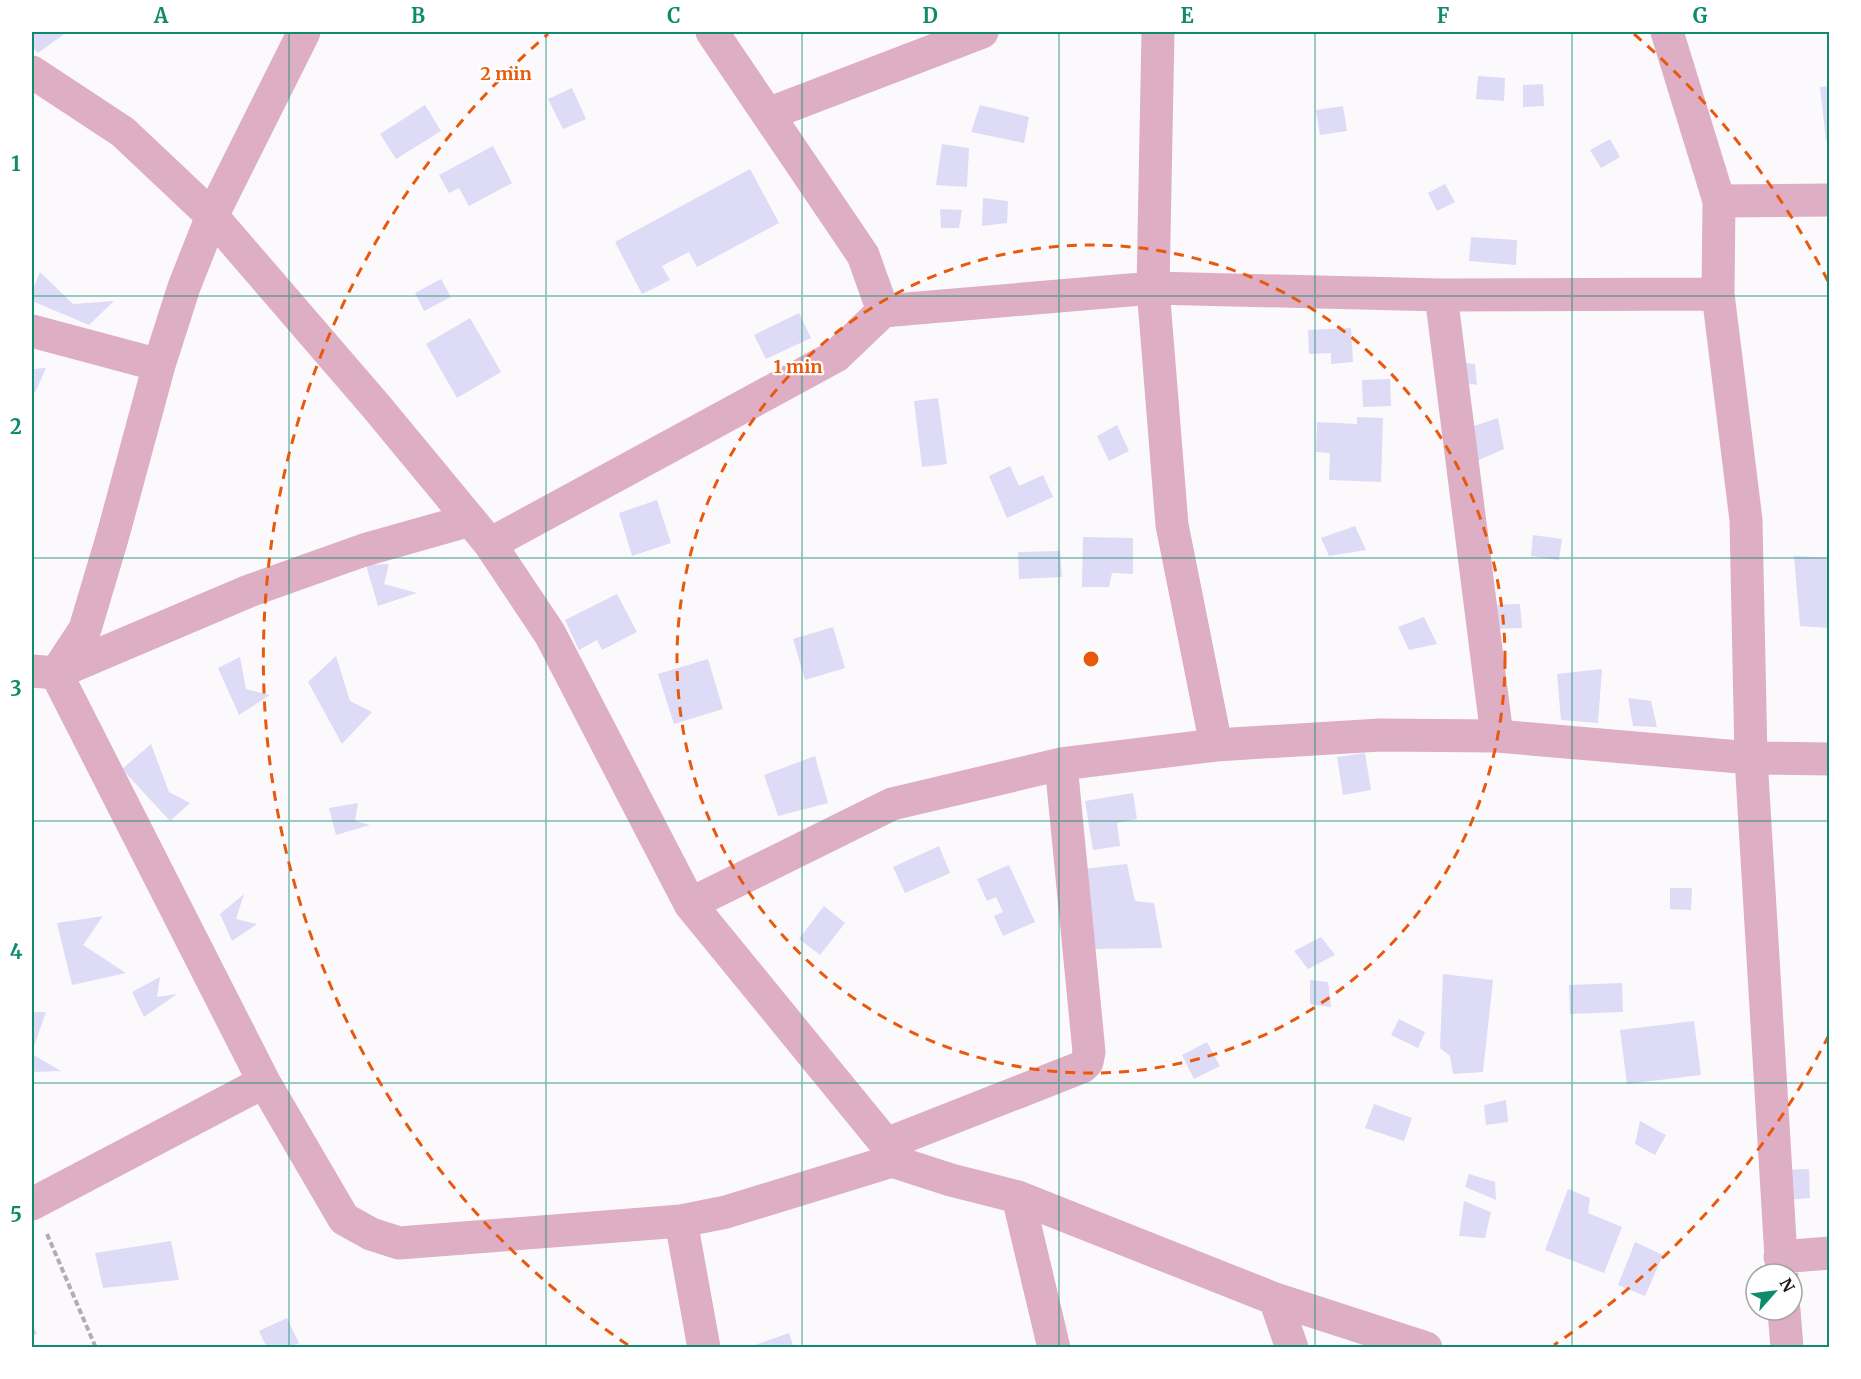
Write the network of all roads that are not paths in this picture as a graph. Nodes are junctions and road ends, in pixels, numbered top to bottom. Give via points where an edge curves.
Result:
1 (304, 32) edge
2 (712, 32) edge
3 (982, 32) edge
4 (1158, 32) edge
5 (1667, 32) edge
6 (32, 72) edge
7 (768, 114) junction
8 (1830, 200) edge
9 (1719, 201) junction
10 (212, 216) junction
11 (1153, 288) junction
12 (1718, 294) junction
13 (1441, 295) junction
14 (883, 311) junction
15 (32, 331) edge
16 (159, 365) junction
17 (480, 532) junction
18 (44, 672) edge
19 (1497, 736) junction
20 (1216, 745) junction
21 (1751, 758) junction
22 (1830, 759) edge
23 (1061, 764) junction
24 (690, 904) junction
25 (264, 1083) junction
26 (889, 1152) junction
27 (1018, 1197) junction
28 (32, 1203) edge
29 (681, 1221) junction
30 (1830, 1253) edge
31 (1781, 1262) edge
32 (1796, 1262) edge
33 (1275, 1299) junction
34 (1785, 1322) edge
35 (704, 1347) edge
36 (1054, 1347) edge
37 (1292, 1347) edge
38 (1425, 1347) edge
39 (1786, 1347) edge

1 - 10 street
2 - 7 street
3 - 7 street
4 - 11 street
5 - 9 street
6 - 10 street via 123,132
7 - 14 street via 863,255
8 - 9 street
9 - 12 street
10 - 16 street
10 - 17 street
11 - 13 street
11 - 14 street
11 - 20 street via 1172,525
12 - 13 street
12 - 21 street via 1746,520
13 - 19 street
14 - 17 street via 836,357
15 - 16 street
16 - 18 street via 85,629
17 - 18 street via 364,550
17 - 24 street via 550,634
18 - 25 street
19 - 20 street via 1380,735
19 - 21 street
20 - 23 street
21 - 22 street
21 - 31 street
23 - 24 street via 892,804
23 - 26 street via 1088,1062
24 - 26 street
25 - 28 street
25 - 29 street via 344,1219 399,1244
26 - 27 street via 951,1180
26 - 29 street via 726,1212
27 - 33 street
27 - 36 street
29 - 35 street
30 - 32 street
33 - 37 street
33 - 38 street
34 - 39 street

